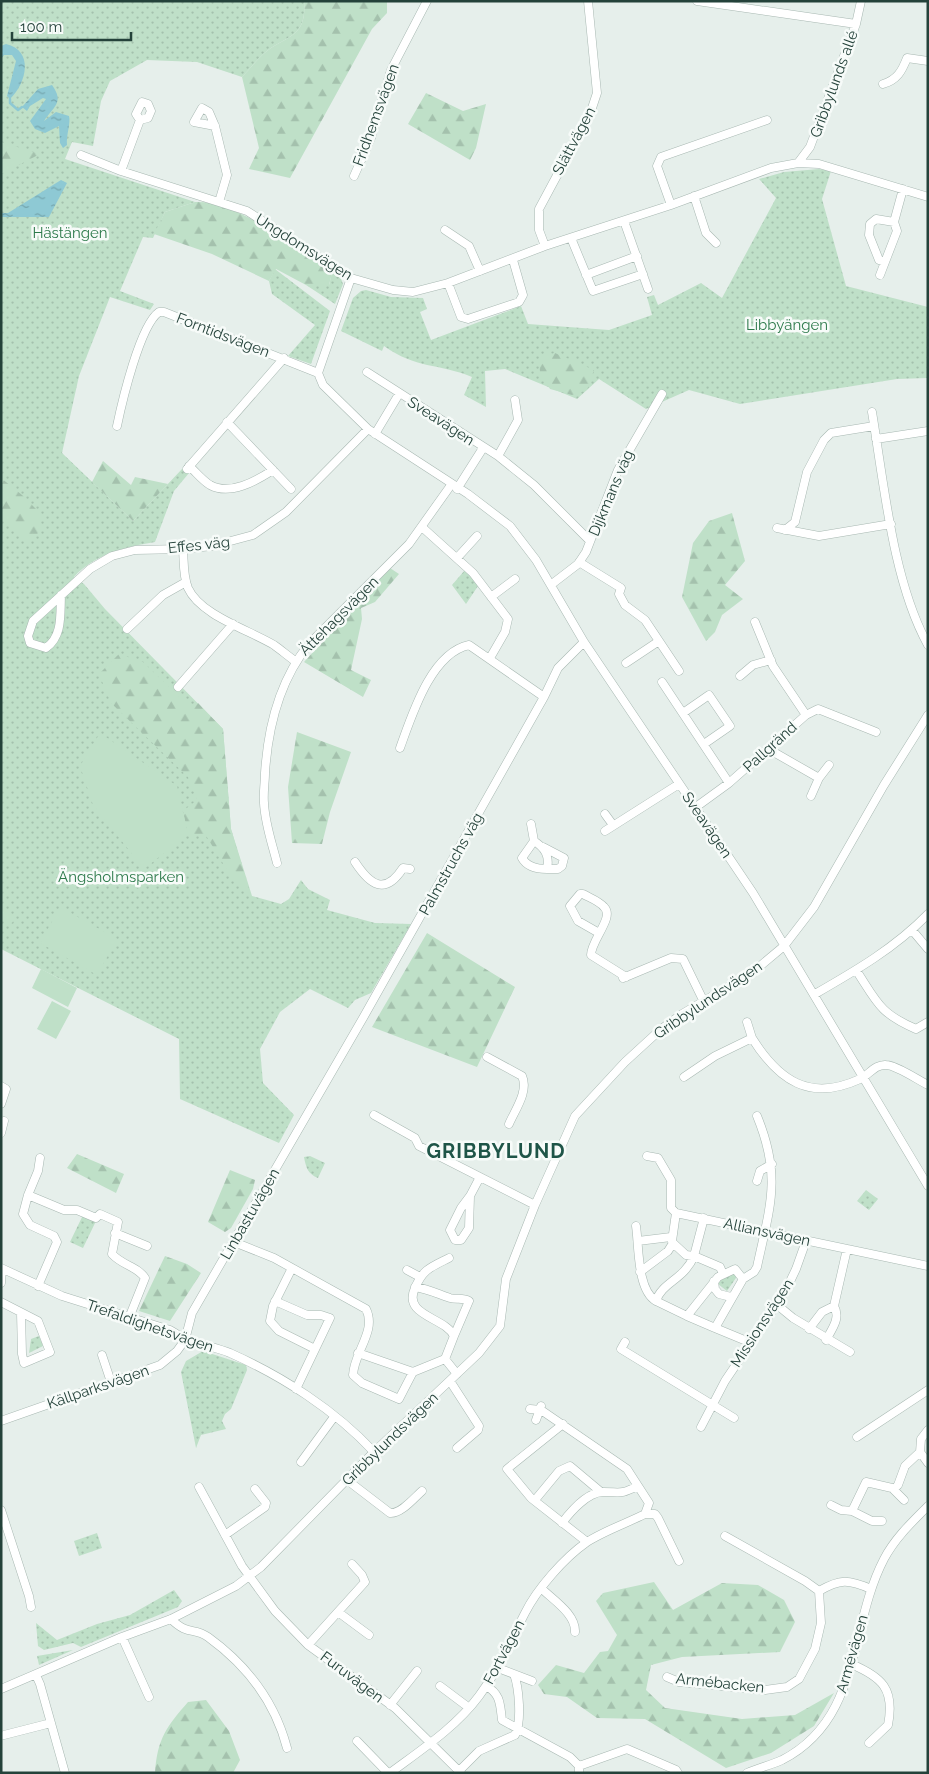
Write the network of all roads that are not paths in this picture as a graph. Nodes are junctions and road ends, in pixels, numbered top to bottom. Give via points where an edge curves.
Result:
1 (427, 1) edge
2 (588, 1) edge
3 (697, 1) edge
4 (861, 1) edge
5 (856, 24) junction
6 (928, 61) edge
7 (883, 84) dead end
8 (140, 120) dead end
9 (767, 120) dead end
10 (215, 126) dead end
11 (82, 155) dead end
12 (798, 163) junction
13 (121, 171) junction
14 (354, 176) dead end
15 (903, 190) junction
16 (694, 196) junction
17 (928, 197) edge
18 (219, 202) junction
19 (671, 205) junction
20 (624, 221) junction
21 (894, 222) junction
22 (445, 230) dead end
23 (571, 238) junction
24 (716, 244) dead end
25 (545, 246) junction
26 (637, 256) junction
27 (513, 260) junction
28 (884, 262) junction
29 (480, 271) junction
30 (643, 274) junction
31 (586, 275) junction
32 (880, 275) dead end
33 (351, 278) junction
34 (448, 283) junction
35 (648, 289) dead end
36 (284, 358) junction
37 (318, 372) junction
38 (367, 372) dead end
39 (399, 394) junction
40 (662, 394) dead end
41 (515, 400) dead end
42 (872, 412) dead end
43 (227, 422) junction
44 (117, 426) dead end
45 (874, 426) junction
46 (368, 429) junction
47 (928, 431) edge
48 (375, 434) junction
49 (876, 440) junction
50 (483, 448) junction
51 (498, 456) junction
52 (273, 470) junction
53 (454, 487) junction
54 (291, 489) dead end
55 (892, 524) junction
56 (423, 528) junction
57 (477, 536) dead end
58 (590, 541) junction
59 (183, 549) junction
60 (457, 558) junction
61 (580, 562) junction
62 (515, 579) dead end
63 (186, 582) junction
64 (552, 584) junction
65 (61, 595) junction
66 (491, 597) junction
67 (755, 622) dead end
68 (233, 624) junction
69 (127, 629) dead end
70 (659, 641) junction
71 (584, 642) junction
72 (928, 645) edge
73 (490, 658) junction
74 (771, 660) junction
75 (295, 661) junction
76 (626, 663) dead end
77 (679, 671) dead end
78 (740, 676) dead end
79 (662, 682) dead end
80 (178, 687) dead end
81 (544, 697) junction
82 (683, 713) junction
83 (806, 715) junction
84 (928, 716) edge
85 (876, 732) dead end
86 (704, 744) junction
87 (400, 748) dead end
88 (770, 750) junction
89 (829, 765) dead end
90 (819, 778) junction
91 (729, 783) junction
92 (679, 784) junction
93 (811, 796) dead end
94 (696, 806) junction
95 (605, 814) dead end
96 (531, 824) dead end
97 (614, 825) junction
98 (605, 831) dead end
99 (534, 841) junction
100 (542, 847) junction
101 (355, 862) dead end
102 (277, 863) dead end
103 (410, 869) dead end
104 (547, 869) junction
105 (928, 914) edge
106 (912, 930) junction
107 (599, 933) junction
108 (784, 946) junction
109 (928, 949) edge
110 (856, 970) junction
111 (815, 994) junction
112 (704, 1002) junction
113 (747, 1022) dead end
114 (928, 1022) edge
115 (752, 1038) junction
116 (488, 1057) dead end
117 (684, 1077) dead end
118 (863, 1078) junction
119 (928, 1084) edge
120 (1, 1086) edge
121 (321, 1089) joint
122 (1, 1104) edge
123 (374, 1115) dead end
124 (757, 1116) dead end
125 (509, 1124) dead end
126 (647, 1156) dead end
127 (40, 1158) dead end
128 (772, 1164) junction
129 (480, 1178) junction
130 (757, 1180) dead end
131 (928, 1186) edge
132 (28, 1195) junction
133 (470, 1196) junction
134 (535, 1205) junction
135 (676, 1213) junction
136 (704, 1218) junction
137 (636, 1226) dead end
138 (765, 1232) junction
139 (115, 1233) junction
140 (672, 1240) junction
141 (806, 1241) junction
142 (234, 1242) junction
143 (638, 1242) junction
144 (146, 1246) dead end
145 (847, 1249) junction
146 (694, 1256) junction
147 (449, 1258) dead end
148 (928, 1266) edge
149 (292, 1268) junction
150 (1, 1269) edge
151 (407, 1270) dead end
152 (640, 1272) junction
153 (724, 1274) junction
154 (420, 1277) junction
155 (743, 1279) junction
156 (714, 1281) junction
157 (1, 1282) edge
158 (38, 1286) junction
159 (415, 1287) junction
160 (731, 1297) junction
161 (275, 1301) junction
162 (656, 1301) junction
163 (1, 1302) edge
164 (776, 1304) junction
165 (834, 1306) junction
166 (21, 1313) junction
167 (687, 1316) junction
168 (129, 1318) junction
169 (715, 1328) junction
170 (809, 1329) junction
171 (454, 1336) junction
172 (185, 1340) junction
173 (826, 1340) junction
174 (625, 1342) dead end
175 (749, 1342) junction
176 (315, 1349) junction
177 (850, 1352) dead end
178 (358, 1353) junction
179 (102, 1355) dead end
180 (445, 1359) junction
181 (413, 1372) junction
182 (458, 1374) junction
183 (450, 1381) junction
184 (111, 1382) junction
185 (296, 1389) junction
186 (928, 1390) edge
187 (713, 1404) junction
188 (541, 1408) junction
189 (530, 1409) dead end
190 (334, 1417) junction
191 (734, 1418) dead end
192 (1, 1420) edge
193 (536, 1420) dead end
194 (562, 1424) junction
195 (700, 1427) dead end
196 (928, 1430) edge
197 (857, 1437) dead end
198 (457, 1448) dead end
199 (374, 1452) junction
200 (920, 1452) junction
201 (302, 1462) dead end
202 (928, 1463) edge
203 (347, 1480) junction
204 (638, 1486) junction
205 (199, 1487) dead end
206 (255, 1489) dead end
207 (894, 1489) junction
208 (422, 1491) dead end
209 (601, 1492) junction
210 (535, 1500) junction
211 (904, 1500) dead end
212 (831, 1505) dead end
213 (928, 1506) edge
214 (1, 1510) edge
215 (852, 1512) junction
216 (645, 1514) junction
217 (882, 1521) dead end
218 (562, 1522) junction
219 (225, 1535) junction
220 (725, 1536) dead end
221 (587, 1542) junction
222 (679, 1561) dead end
223 (352, 1564) dead end
224 (249, 1576) junction
225 (541, 1588) junction
226 (871, 1589) junction
227 (819, 1591) junction
228 (30, 1608) dead end
229 (338, 1612) junction
230 (172, 1618) junction
231 (575, 1632) dead end
232 (369, 1635) dead end
233 (122, 1637) junction
234 (308, 1645) junction
235 (851, 1664) junction
236 (498, 1668) junction
237 (416, 1671) dead end
238 (514, 1674) junction
239 (36, 1676) junction
240 (667, 1677) dead end
241 (532, 1682) dead end
242 (440, 1686) dead end
243 (486, 1686) junction
244 (1, 1689) edge
245 (149, 1697) dead end
246 (390, 1705) junction
247 (468, 1707) junction
248 (51, 1723) junction
249 (518, 1730) junction
250 (4, 1735) dead end
251 (357, 1741) dead end
252 (432, 1743) junction
253 (869, 1743) dead end
254 (287, 1748) dead end
255 (579, 1769) edge
256 (460, 1772) edge
257 (65, 1773) edge
258 (389, 1773) edge
259 (678, 1773) edge
260 (747, 1773) edge

1 - 14 street, Fridhemsvägen via 391,70 371,138
2 - 25 street, Slättvägen via 597,93 590,114 539,209 539,230
3 - 5 street
4 - 5 street, Gribbylunds allé
5 - 12 street, Gribbylunds allé via 810,147
6 - 7 street via 907,58 893,81
8 - 13 street
9 - 19 street via 661,157 657,166
10 - 18 street via 227,175
11 - 13 street, Ungdomsvägen
12 - 15 street, Ungdomsvägen via 819,164
12 - 16 street, Ungdomsvägen via 771,168
13 - 18 street, Ungdomsvägen
15 - 17 street, Ungdomsvägen
15 - 21 street
16 - 19 street, Ungdomsvägen
16 - 24 street via 706,233
18 - 33 street, Ungdomsvägen via 247,211
19 - 20 street, Ungdomsvägen
20 - 23 street, Ungdomsvägen
20 - 26 street
21 - 28 street via 897,231
21 - 28 street via 876,219 870,224 873,250 878,260
22 - 29 street via 469,246
23 - 25 street, Ungdomsvägen
23 - 31 street
25 - 27 street, Ungdomsvägen
26 - 30 street
26 - 31 street
27 - 29 street, Ungdomsvägen
27 - 34 street via 523,295 519,302 468,319 461,317
28 - 32 street
29 - 34 street, Ungdomsvägen
30 - 31 street via 593,291
30 - 35 street
33 - 34 street, Ungdomsvägen via 413,292
33 - 37 street
36 - 37 street, Forntidsvägen
36 - 43 street
36 - 44 street, Forntidsvägen via 159,312 149,322 126,388
37 - 46 street, Sveavägen via 323,385
38 - 39 street, Sveavägen
39 - 48 street, Sveavägen
39 - 50 street, Sveavägen
40 - 58 street, Dijkmans väg via 618,470
41 - 51 street via 518,420
42 - 45 street
43 - 52 street
43 - 52 street via 188,467 219,489 236,487
45 - 49 street
45 - 55 street via 831,433 824,440 807,472 795,522 781,529 810,536
46 - 48 street, Sveavägen
46 - 59 street, Effes väg via 272,524 231,542
47 - 49 street
48 - 53 street, Sveavägen
49 - 55 street
50 - 51 street, Sveavägen
50 - 53 street, Sveavägen
51 - 58 street, Sveavägen via 534,485
52 - 54 street
53 - 56 street, Ättehagsvägen
53 - 64 street, Sveavägen via 510,526
55 - 72 street via 897,559 913,611
56 - 60 street
56 - 75 street, Ättehagsvägen
57 - 60 street
58 - 61 street, Dijkmans väg
59 - 63 street
59 - 65 street, Effes väg via 135,550 112,556 90,569
60 - 66 street
61 - 64 street, Dijkmans väg
61 - 70 street via 621,588 619,594 625,605 645,620
62 - 66 street
63 - 68 street via 194,598
63 - 69 street via 163,595
64 - 71 street, Sveavägen
65 - 65 street, Effes väg via 33,621 28,636 30,643 46,648 54,643 59,630
66 - 73 street via 508,619 505,632
67 - 74 street, Pallgränd
68 - 75 street via 275,646
68 - 80 street
70 - 76 street
70 - 77 street
71 - 81 street, Palmstruchs väg via 558,668
71 - 92 street, Sveavägen
73 - 81 street
73 - 87 street via 469,645 446,657 412,713
74 - 78 street via 754,665
74 - 83 street, Pallgränd
75 - 102 street, Ättehagsvägen via 272,716 267,743 264,802
79 - 82 street
81 - 121 street, Palmstruchs väg
82 - 86 street
82 - 86 street via 709,695 730,726
83 - 85 street via 818,709
83 - 88 street, Pallgränd
84 - 108 street, Gribbylundsvägen via 892,771 814,907
86 - 91 street
88 - 90 street
88 - 91 street, Pallgränd
89 - 90 street
90 - 93 street
91 - 94 street, Pallgränd
92 - 94 street, Sveavägen
92 - 97 street
94 - 108 street, Sveavägen
95 - 97 street
96 - 99 street
97 - 98 street
99 - 100 street
99 - 104 street via 522,858 538,869
100 - 104 street via 549,862
100 - 104 street via 564,858 558,869
101 - 103 street via 365,878 375,884 385,885 396,879 403,868
105 - 106 street
106 - 109 street
106 - 110 street
107 - 107 street via 608,912 605,907 580,894 570,906 578,921
107 - 112 street via 591,955 623,978 671,958 683,959
108 - 111 street, Sveavägen
108 - 112 street, Gribbylundsvägen via 753,972
110 - 111 street
110 - 114 street via 883,1011 916,1028
111 - 118 street, Sveavägen
112 - 134 street, Gribbylundsvägen via 660,1030 586,1103 576,1116
113 - 115 street
115 - 117 street via 715,1056
115 - 118 street via 775,1070 794,1084 834,1088
116 - 125 street via 524,1080 525,1088
118 - 119 street via 878,1066 887,1065
118 - 131 street, Sveavägen
120 - 122 street via 6,1088
121 - 142 street, Linbastuvägen
123 - 129 street via 415,1138 420,1146
124 - 128 street
126 - 135 street via 658,1158 671,1180 671,1208
127 - 132 street
128 - 130 street via 760,1171
128 - 138 street via 773,1190
129 - 133 street
129 - 134 street
132 - 139 street via 64,1210 77,1210 96,1218 100,1214 118,1222
132 - 158 street via 23,1214 30,1225 54,1236 57,1242
133 - 133 street via 469,1228 461,1240 455,1240 450,1230
134 - 182 street, Gribbylundsvägen via 506,1279 500,1326
135 - 136 street, Alliansvägen
135 - 140 street
136 - 138 street, Alliansvägen
136 - 146 street
137 - 143 street
138 - 141 street, Alliansvägen
138 - 155 street via 757,1267
139 - 144 street
139 - 168 street via 112,1254 120,1263 140,1271 145,1278
140 - 143 street
140 - 146 street via 686,1255
140 - 152 street via 668,1251
141 - 145 street, Alliansvägen
141 - 164 street, Missionsvägen via 796,1269
142 - 149 street
142 - 172 street, Linbastuvägen via 192,1313
143 - 152 street
145 - 148 street, Alliansvägen
145 - 165 street
146 - 153 street via 720,1267
146 - 162 street via 683,1274 659,1292
147 - 154 street via 424,1270
149 - 161 street
149 - 178 street via 366,1309 370,1318 368,1332
150 - 157 street, Trefaldighetsvägen
150 - 158 street, Trefaldighetsvägen
151 - 154 street
152 - 162 street via 647,1292
153 - 155 street via 735,1269
153 - 156 street
154 - 159 street
155 - 160 street
156 - 160 street via 718,1294
156 - 167 street
158 - 168 street, Trefaldighetsvägen
159 - 171 street via 413,1305 422,1314 451,1329
159 - 171 street via 469,1301
160 - 169 street
161 - 176 street via 270,1321 279,1331
161 - 176 street via 307,1315 330,1318
162 - 167 street
163 - 166 street
164 - 170 street
164 - 175 street, Missionsvägen
165 - 170 street via 826,1308
165 - 173 street via 837,1320
166 - 166 street via 22,1354 24,1363 50,1352 38,1321
167 - 169 street
168 - 172 street, Trefaldighetsvägen via 170,1330
169 - 175 street
170 - 173 street
171 - 180 street
172 - 184 street, Källparksvägen via 160,1365
172 - 185 street, Trefaldighetsvägen via 228,1352
173 - 177 street
174 - 187 street via 622,1349
175 - 187 street, Missionsvägen
176 - 185 street
178 - 181 street
178 - 181 street via 353,1375 362,1383 398,1399
179 - 184 street
180 - 181 street
180 - 182 street
182 - 183 street, Gribbylundsvägen
183 - 198 street via 479,1426
183 - 199 street, Gribbylundsvägen
184 - 192 street, Källparksvägen
185 - 190 street, Trefaldighetsvägen
186 - 197 street
187 - 191 street
187 - 195 street, Missionsvägen
188 - 189 street
188 - 193 street
188 - 194 street
190 - 199 street, Trefaldighetsvägen
190 - 201 street
194 - 204 street via 627,1469
194 - 210 street via 507,1469
196 - 200 street via 921,1439
199 - 203 street, Gribbylundsvägen
200 - 202 street
200 - 207 street via 905,1466
203 - 208 street via 394,1514
203 - 224 street, Gribbylundsvägen
204 - 209 street via 614,1494
204 - 216 street via 649,1503
205 - 219 street, Furuvägen
206 - 219 street via 266,1503 265,1507
207 - 211 street
207 - 215 street via 866,1482
209 - 210 street via 570,1466 559,1471
209 - 218 street via 578,1505
210 - 218 street
212 - 215 street
213 - 226 street, Armévägen via 892,1546
214 - 228 street
215 - 217 street via 872,1521
216 - 221 street, Fortvägen
216 - 222 street via 655,1514 658,1518
218 - 221 street
219 - 224 street, Furuvägen
220 - 227 street
221 - 225 street, Fortvägen
223 - 229 street via 365,1582
224 - 230 street, Gribbylundsvägen via 236,1586
224 - 234 street, Furuvägen via 275,1611
225 - 231 street via 576,1623
225 - 236 street, Fortvägen via 525,1612
226 - 227 street via 853,1581 835,1582
226 - 235 street, Armévägen
227 - 240 street, Armébacken via 821,1623 815,1649 799,1679 787,1687 765,1690 679,1682
229 - 232 street
229 - 234 street
230 - 233 street, Gribbylundsvägen
230 - 254 street via 181,1629 206,1636 258,1685 273,1708
233 - 239 street, Gribbylundsvägen
233 - 245 street
234 - 246 street, Furuvägen
235 - 253 street via 872,1673 885,1685 890,1701 888,1725
235 - 260 street, Armévägen via 836,1709 822,1728 805,1745 782,1760
236 - 238 street
236 - 243 street, Fortvägen
237 - 246 street
238 - 241 street
238 - 249 street via 518,1684
239 - 244 street, Gribbylundsvägen
239 - 248 street
242 - 247 street
243 - 247 street, Fortvägen
243 - 249 street via 499,1696 502,1720
246 - 252 street, Furuvägen
247 - 252 street, Fortvägen
248 - 250 street
248 - 257 street
249 - 255 street via 570,1757
249 - 256 street via 511,1738 479,1751
251 - 258 street, Fortvägen
252 - 256 street, Furuvägen
252 - 258 street, Fortvägen
255 - 259 street via 628,1749

